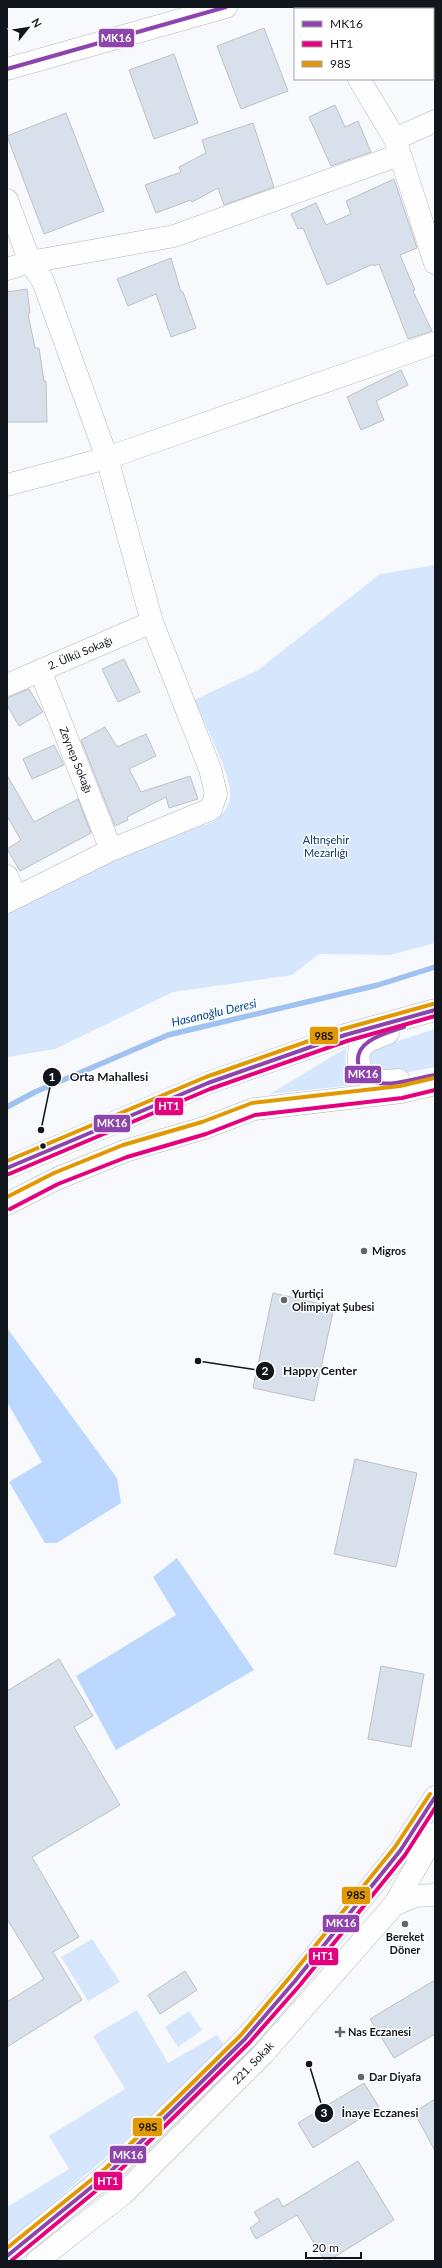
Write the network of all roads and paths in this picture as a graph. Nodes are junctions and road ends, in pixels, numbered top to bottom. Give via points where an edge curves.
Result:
1 (226, 7) edge
2 (7, 69) edge
3 (360, 80) edge
4 (435, 121) edge
5 (397, 147) junction
6 (7, 200) edge
7 (30, 262) junction
8 (435, 263) edge
9 (7, 269) edge
10 (435, 343) edge
11 (106, 458) junction
12 (7, 484) edge
13 (152, 622) junction
14 (40, 670) junction
15 (7, 685) edge
16 (112, 850) junction
17 (7, 876) edge
18 (11, 900) edge
19 (435, 1010) edge
20 (435, 1018) edge
21 (435, 1075) edge
22 (435, 1084) edge
23 (7, 1168) edge
24 (7, 1173) edge
25 (10, 1202) edge
26 (435, 1798) edge
27 (434, 1840) edge
28 (435, 1895) edge
29 (394, 1905) junction
30 (7, 2256) edge
31 (36, 2261) edge

1 - 2 street
3 - 5 street
4 - 5 street
5 - 7 street via 174,236
5 - 8 street
6 - 7 street
7 - 9 street
7 - 11 street via 43,281
10 - 11 street
11 - 12 street
11 - 13 street
13 - 14 street, 2. Ülkü Sokağı
13 - 16 street via 210,769 216,794 211,809
14 - 15 street, 2. Ülkü Sokağı
14 - 16 street, Zeynep Sokağı
16 - 18 street
17 - 18 street
19 - 23 street via 345,1035 208,1082
20 - 21 street via 368,1040 360,1048 358,1057 361,1072 373,1082 384,1083
22 - 25 street via 401,1092 254,1109 204,1128 125,1150 56,1179
24 - 25 street
26 - 30 street, 221. Sokak via 400,1851 291,1986 245,2038 110,2172
27 - 29 street, 221. Sokak
28 - 29 street via 414,1896
29 - 31 street, 221. Sokak via 263,2054 123,2194

